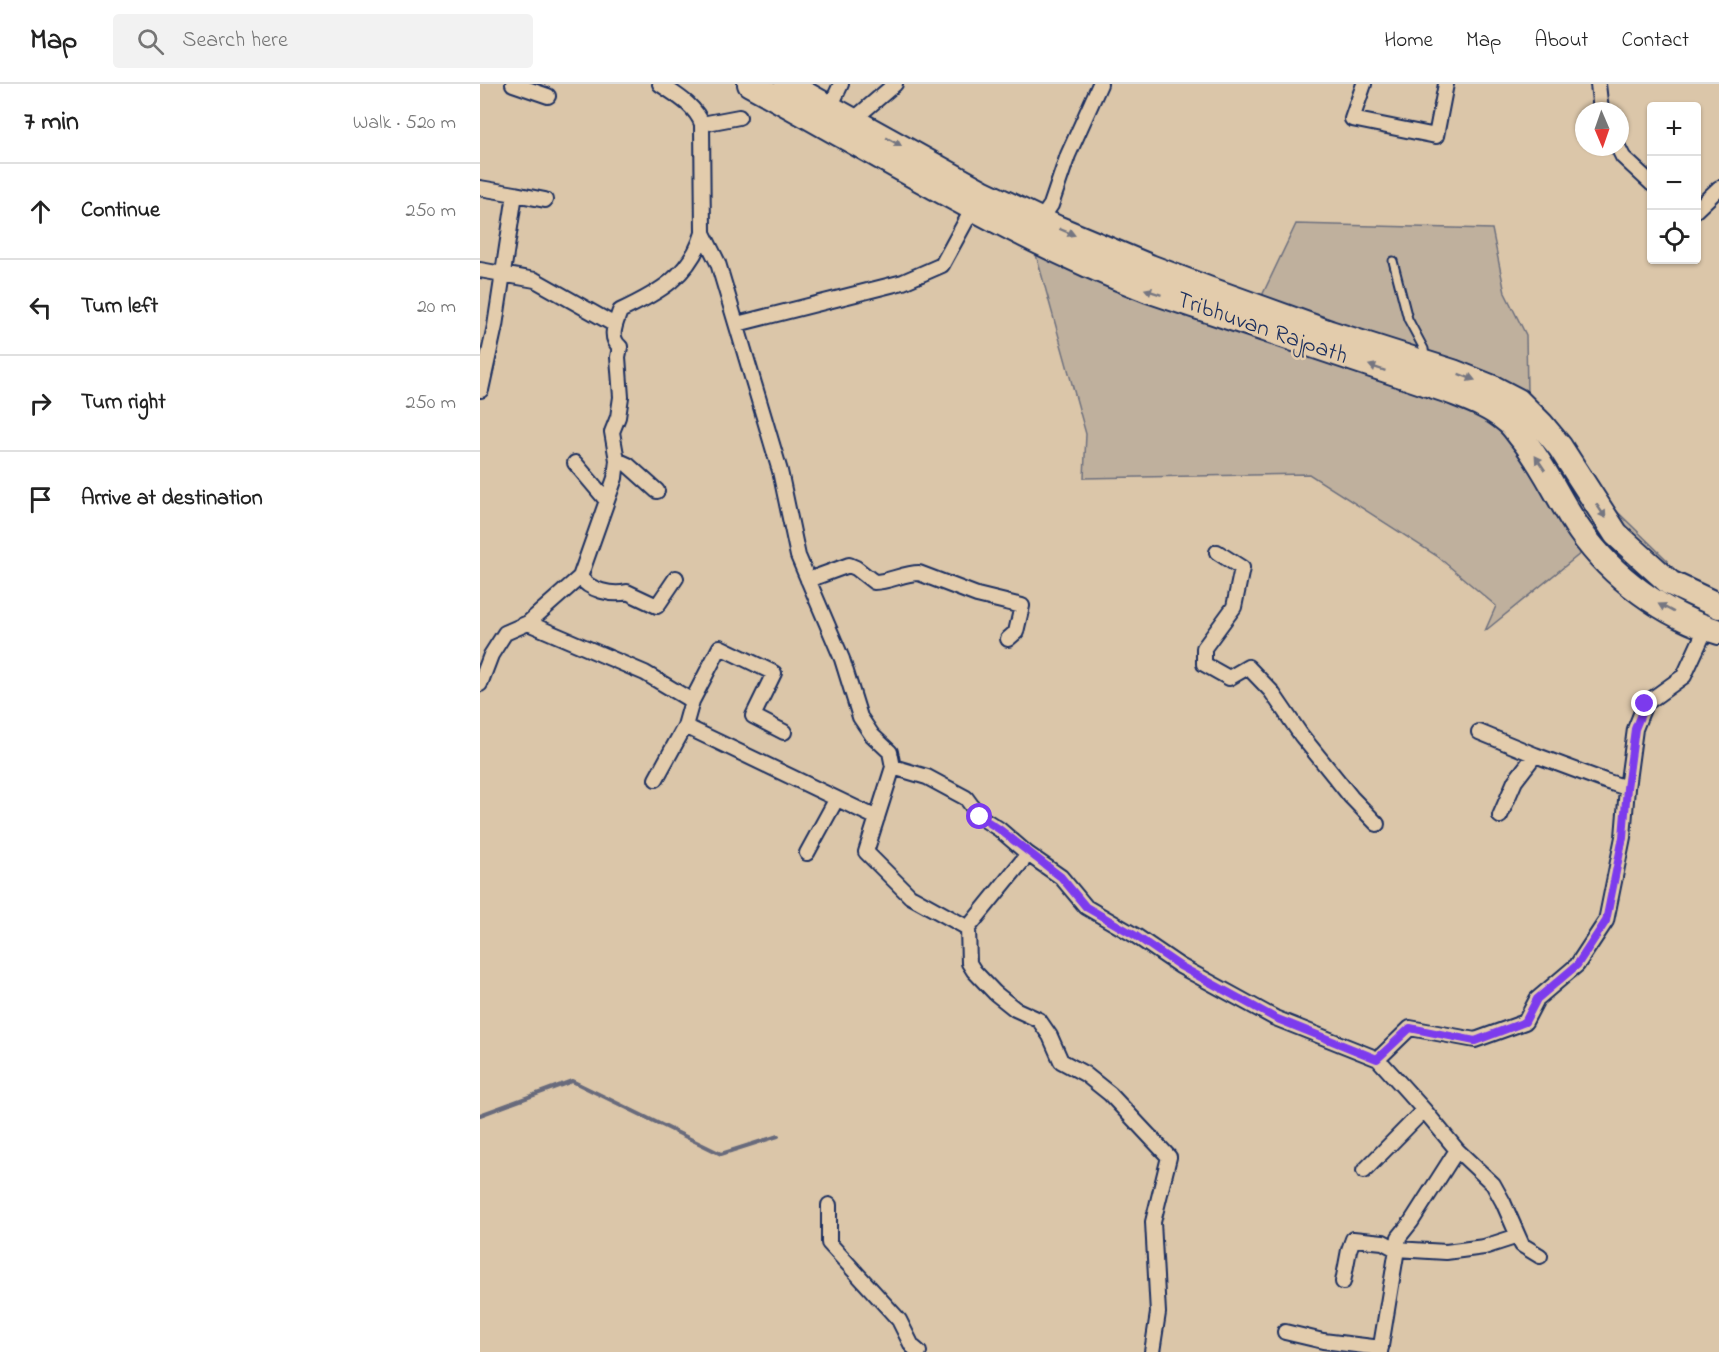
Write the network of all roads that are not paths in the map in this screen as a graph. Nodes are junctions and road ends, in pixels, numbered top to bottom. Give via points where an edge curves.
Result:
1 (513, 84) edge
2 (660, 84) edge
3 (750, 84) edge
4 (787, 84) edge
5 (841, 84) edge
6 (895, 84) edge
7 (1100, 84) edge
8 (1364, 84) edge
9 (1446, 84) edge
10 (1598, 84) edge
11 (548, 96) dead end
12 (1600, 102) edge
13 (826, 115) junction
14 (739, 117) dead end
15 (853, 120) junction
16 (702, 124) junction
17 (1622, 156) edge
18 (1647, 180) edge
19 (480, 188) edge
20 (1719, 188) edge
21 (515, 194) junction
22 (544, 200) dead end
23 (1701, 205) edge
24 (973, 208) junction
25 (1041, 221) junction
26 (703, 233) junction
27 (1393, 261) dead end
28 (480, 270) edge
29 (503, 274) junction
30 (737, 324) junction
31 (615, 325) junction
32 (1422, 372) junction
33 (482, 390) dead end
34 (616, 460) junction
35 (575, 463) dead end
36 (657, 491) dead end
37 (607, 501) junction
38 (1217, 552) dead end
39 (580, 577) junction
40 (676, 578) dead end
41 (808, 580) junction
42 (1719, 606) edge
43 (528, 622) junction
44 (1712, 630) edge
45 (1008, 639) dead end
46 (480, 684) edge
47 (692, 701) junction
48 (685, 726) junction
49 (784, 732) dead end
50 (1479, 732) dead end
51 (1535, 755) junction
52 (893, 767) junction
53 (656, 779) dead end
54 (1627, 788) junction
55 (836, 800) junction
56 (1500, 816) dead end
57 (876, 818) junction
58 (1377, 824) dead end
59 (807, 853) dead end
60 (1028, 854) junction
61 (968, 928) junction
62 (1377, 1059) junction
63 (1424, 1110) junction
64 (1457, 1150) junction
65 (1364, 1171) dead end
66 (829, 1205) dead end
67 (1518, 1236) junction
68 (1396, 1250) junction
69 (1540, 1256) dead end
70 (1343, 1282) dead end
71 (1285, 1332) dead end
72 (1381, 1350) edge
73 (919, 1352) edge
74 (1152, 1352) edge

1 - 11 street
2 - 16 street via 692,108
3 - 13 highway, Tribhuvan Rajpath
4 - 13 highway, Tribhuvan Rajpath
5 - 13 street
6 - 15 street
7 - 25 street
8 - 9 street via 1352,119 1436,136
10 - 12 street
13 - 15 highway, Tribhuvan Rajpath
13 - 24 highway, Tribhuvan Rajpath
14 - 16 street
15 -> 25 highway, Tribhuvan Rajpath
16 - 26 street
17 - 18 street
19 - 21 street
20 - 23 street
21 - 22 street
21 - 29 street
24 - 30 street via 942,265 903,282
32 -> 24 highway, Tribhuvan Rajpath via 1148,290 1046,247
25 -> 32 highway, Tribhuvan Rajpath
26 - 30 street via 718,263
26 - 31 street via 688,266 653,296 620,311
27 - 32 lane via 1408,318 1424,349
28 - 29 street
29 - 31 street via 535,280
29 - 33 street
30 - 41 street via 780,471 798,556
31 - 34 street via 613,335 620,347 621,397 612,432
32 -> 42 highway, Tribhuvan Rajpath via 1493,388 1518,401 1560,447 1616,534 1670,583
44 -> 32 highway, Tribhuvan Rajpath via 1629,585 1580,531 1544,469 1507,420
34 - 36 street via 628,465
34 - 37 street
35 - 37 street
37 - 39 street
38 - 58 street via 1242,568 1234,607 1204,648 1204,664 1229,678 1248,667
39 - 40 street via 596,589 627,592 657,606
39 - 43 street
41 - 45 street via 849,565 874,582 919,573 977,595 1022,606 1016,632
41 - 52 street via 842,659 860,717 890,752
42 - 44 street
43 - 46 street via 505,633
43 - 47 street via 645,673
44 - 54 street via 1684,676 1645,704 1635,729
47 - 48 street
47 - 49 street via 720,647 774,674 753,716
48 - 53 street
48 - 55 street
50 - 51 street
51 - 54 street
51 - 56 street via 1515,781
52 - 57 street
52 - 60 street via 927,777 966,798 980,817
54 - 62 street via 1623,837 1606,921 1577,965 1537,999 1525,1022 1475,1041 1410,1028
55 - 57 street
55 - 59 street
57 - 61 street via 866,852 910,896
60 - 61 street
60 - 62 street via 1061,877 1086,907 1180,966 1275,1018
61 - 74 street via 969,963 974,971 1015,1009 1039,1020 1061,1061 1110,1094 1169,1157 1153,1222 1158,1313
62 - 63 street
63 - 64 street
63 - 65 street
64 - 67 street via 1492,1184
64 - 68 street via 1399,1237
66 - 73 street via 829,1243 899,1320
67 - 68 street via 1484,1247 1446,1252
67 - 69 street via 1522,1245
68 - 70 street via 1383,1242 1353,1239
68 - 72 street
71 - 72 street

